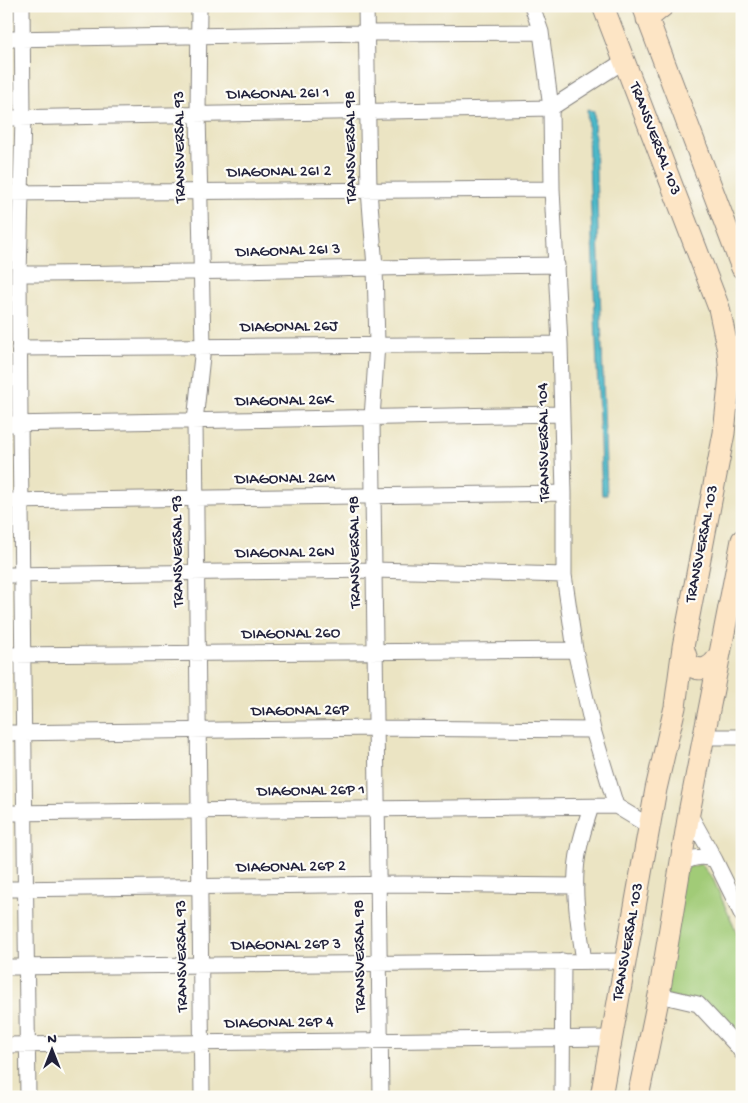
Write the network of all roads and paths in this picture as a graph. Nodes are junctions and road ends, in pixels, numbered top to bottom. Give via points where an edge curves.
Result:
1 (22, 6) edge
2 (198, 6) edge
3 (366, 6) edge
4 (532, 6) edge
5 (603, 6) edge
6 (651, 10) edge
7 (540, 32) junction
8 (367, 33) junction
9 (198, 37) junction
10 (6, 39) edge
11 (22, 39) junction
12 (624, 61) junction
13 (551, 108) junction
14 (368, 111) junction
15 (198, 113) junction
16 (6, 118) edge
17 (23, 118) junction
18 (552, 189) junction
19 (369, 190) junction
20 (6, 192) edge
21 (22, 192) junction
22 (200, 192) junction
23 (557, 264) junction
24 (376, 267) junction
25 (742, 268) edge
26 (202, 272) junction
27 (20, 274) junction
28 (377, 344) junction
29 (560, 344) junction
30 (203, 347) junction
31 (19, 348) junction
32 (562, 414) junction
33 (372, 418) junction
34 (195, 421) junction
35 (13, 424) edge
36 (564, 494) junction
37 (372, 496) junction
38 (196, 498) junction
39 (13, 501) edge
40 (742, 540) edge
41 (374, 570) junction
42 (197, 573) junction
43 (6, 575) edge
44 (22, 575) junction
45 (564, 575) junction
46 (683, 647) junction
47 (575, 650) junction
48 (375, 652) junction
49 (198, 653) junction
50 (720, 653) junction
51 (6, 655) edge
52 (22, 655) junction
53 (710, 705) junction
54 (675, 707) junction
55 (376, 728) junction
56 (593, 730) junction
57 (198, 731) junction
58 (6, 733) edge
59 (23, 733) junction
60 (703, 737) junction
61 (742, 737) edge
62 (616, 806) junction
63 (591, 807) junction
64 (377, 809) junction
65 (199, 811) junction
66 (24, 812) junction
67 (6, 813) edge
68 (689, 813) junction
69 (649, 826) junction
70 (715, 860) junction
71 (680, 866) junction
72 (378, 884) junction
73 (576, 886) junction
74 (200, 887) junction
75 (6, 889) edge
76 (25, 889) junction
77 (742, 915) edge
78 (584, 961) junction
79 (626, 961) junction
80 (379, 962) junction
81 (563, 962) junction
82 (201, 965) junction
83 (6, 967) edge
84 (26, 967) junction
85 (659, 995) junction
86 (563, 1038) junction
87 (612, 1038) junction
88 (380, 1040) junction
89 (201, 1042) junction
90 (27, 1044) junction
91 (6, 1045) edge
92 (740, 1050) edge
93 (28, 1097) edge
94 (202, 1097) edge
95 (381, 1097) edge
96 (562, 1097) edge
97 (601, 1097) edge
98 (638, 1097) edge

1 - 11 street
2 - 9 street, TRANSVERSAL 93
3 - 8 street, TRANSVERSAL 98
4 - 7 street
5 - 12 street, TRANSVERSAL 103
6 - 25 street
7 - 8 street
7 - 13 street, TRANSVERSAL 104
8 - 9 street
8 - 14 street, TRANSVERSAL 98
9 - 11 street
9 - 15 street, TRANSVERSAL 93
10 - 11 street
11 - 17 street
12 - 13 street
12 - 46 street, TRANSVERSAL 103 via 719,308 728,350 730,376 724,433
13 - 14 street, DIAGONAL 26I 1
13 - 18 street, TRANSVERSAL 104
14 - 15 street, DIAGONAL 26I 1
14 - 19 street, TRANSVERSAL 98
15 - 17 street, DIAGONAL 26I 1
15 - 22 street, TRANSVERSAL 93
16 - 17 street, DIAGONAL 26I 1
17 - 21 street
18 - 19 street, DIAGONAL 26I 2
18 - 23 street, TRANSVERSAL 104
19 - 22 street, DIAGONAL 26I 2
19 - 24 street, TRANSVERSAL 98
20 - 21 street, DIAGONAL 26I 2
21 - 22 street, DIAGONAL 26I 2
21 - 27 street
22 - 26 street, TRANSVERSAL 93
23 - 24 street, DIAGONAL 26I 3
23 - 29 street, TRANSVERSAL 104
24 - 26 street, DIAGONAL 26I 3
24 - 28 street, TRANSVERSAL 98
26 - 27 street, DIAGONAL 26I 3
26 - 30 street, TRANSVERSAL 93
27 - 31 street
28 - 29 street, DIAGONAL 26J
28 - 30 street, DIAGONAL 26J
28 - 33 street, TRANSVERSAL 98
29 - 32 street, TRANSVERSAL 104
30 - 31 street, DIAGONAL 26J
30 - 34 street, TRANSVERSAL 93
31 - 35 street
32 - 33 street, DIAGONAL 26K
32 - 36 street, TRANSVERSAL 104
33 - 34 street, DIAGONAL 26K
33 - 37 street, TRANSVERSAL 98
34 - 35 street, DIAGONAL 26K
34 - 38 street, TRANSVERSAL 93
35 - 39 street
36 - 37 street, DIAGONAL 26M
36 - 45 street, TRANSVERSAL 104
37 - 38 street, DIAGONAL 26M
37 - 41 street, TRANSVERSAL 98
38 - 39 street, DIAGONAL 26M
38 - 42 street, TRANSVERSAL 93
39 - 44 street
40 - 50 street
41 - 42 street, DIAGONAL 26N
41 - 45 street, DIAGONAL 26N
41 - 48 street, TRANSVERSAL 98
42 - 44 street, DIAGONAL 26N
42 - 49 street, TRANSVERSAL 93
43 - 44 street, DIAGONAL 26N
44 - 52 street
45 - 47 street, TRANSVERSAL 104
46 - 50 street via 688,663 698,669 710,667
46 - 54 street, TRANSVERSAL 103
47 - 48 street, DIAGONAL 26O
47 - 56 street, TRANSVERSAL 104
48 - 49 street, DIAGONAL 26O
48 - 55 street, TRANSVERSAL 98
49 - 52 street, DIAGONAL 26O
49 - 57 street, TRANSVERSAL 93
50 - 53 street
51 - 52 street, DIAGONAL 26O
52 - 59 street
53 - 54 street via 705,697 695,693 683,695
53 - 60 street
54 - 69 street, TRANSVERSAL 103
55 - 56 street, DIAGONAL 26P
55 - 57 street, DIAGONAL 26P
55 - 64 street, TRANSVERSAL 98
56 - 62 street, TRANSVERSAL 104
57 - 59 street, DIAGONAL 26P
57 - 65 street, TRANSVERSAL 93
58 - 59 street, DIAGONAL 26P
59 - 66 street
60 - 61 street
60 - 68 street
62 - 63 street, DIAGONAL 26P 1
62 - 69 street
63 - 64 street, DIAGONAL 26P 1
63 - 73 street via 579,846
64 - 65 street, DIAGONAL 26P 1
64 - 72 street, TRANSVERSAL 98
65 - 66 street, DIAGONAL 26P 1
65 - 74 street, TRANSVERSAL 93
66 - 67 street, DIAGONAL 26P 1
66 - 76 street
68 - 70 street
68 - 71 street
69 - 79 street, TRANSVERSAL 103
70 - 71 street via 692,858
70 - 77 street
71 - 85 street
72 - 73 street, DIAGONAL 26P 2
72 - 74 street, DIAGONAL 26P 2
72 - 80 street, TRANSVERSAL 98
73 - 78 street
74 - 76 street, DIAGONAL 26P 2
74 - 82 street, TRANSVERSAL 93
75 - 76 street, DIAGONAL 26P 2
76 - 84 street
78 - 79 street, DIAGONAL 26P 3
78 - 81 street, DIAGONAL 26P 3
79 - 87 street, TRANSVERSAL 103
80 - 81 street, DIAGONAL 26P 3
80 - 82 street, DIAGONAL 26P 3
80 - 88 street, TRANSVERSAL 98
81 - 86 street
82 - 84 street, DIAGONAL 26P 3
82 - 89 street, TRANSVERSAL 93
83 - 84 street, DIAGONAL 26P 3
84 - 90 street
85 - 92 street via 698,1004
85 - 98 street
86 - 87 street, DIAGONAL 26P 4
86 - 88 street, DIAGONAL 26P 4
86 - 96 street
87 - 97 street, TRANSVERSAL 103
88 - 89 street, DIAGONAL 26P 4
88 - 95 street, TRANSVERSAL 98
89 - 90 street, DIAGONAL 26P 4
89 - 94 street, TRANSVERSAL 93
90 - 91 street, DIAGONAL 26P 4
90 - 93 street

